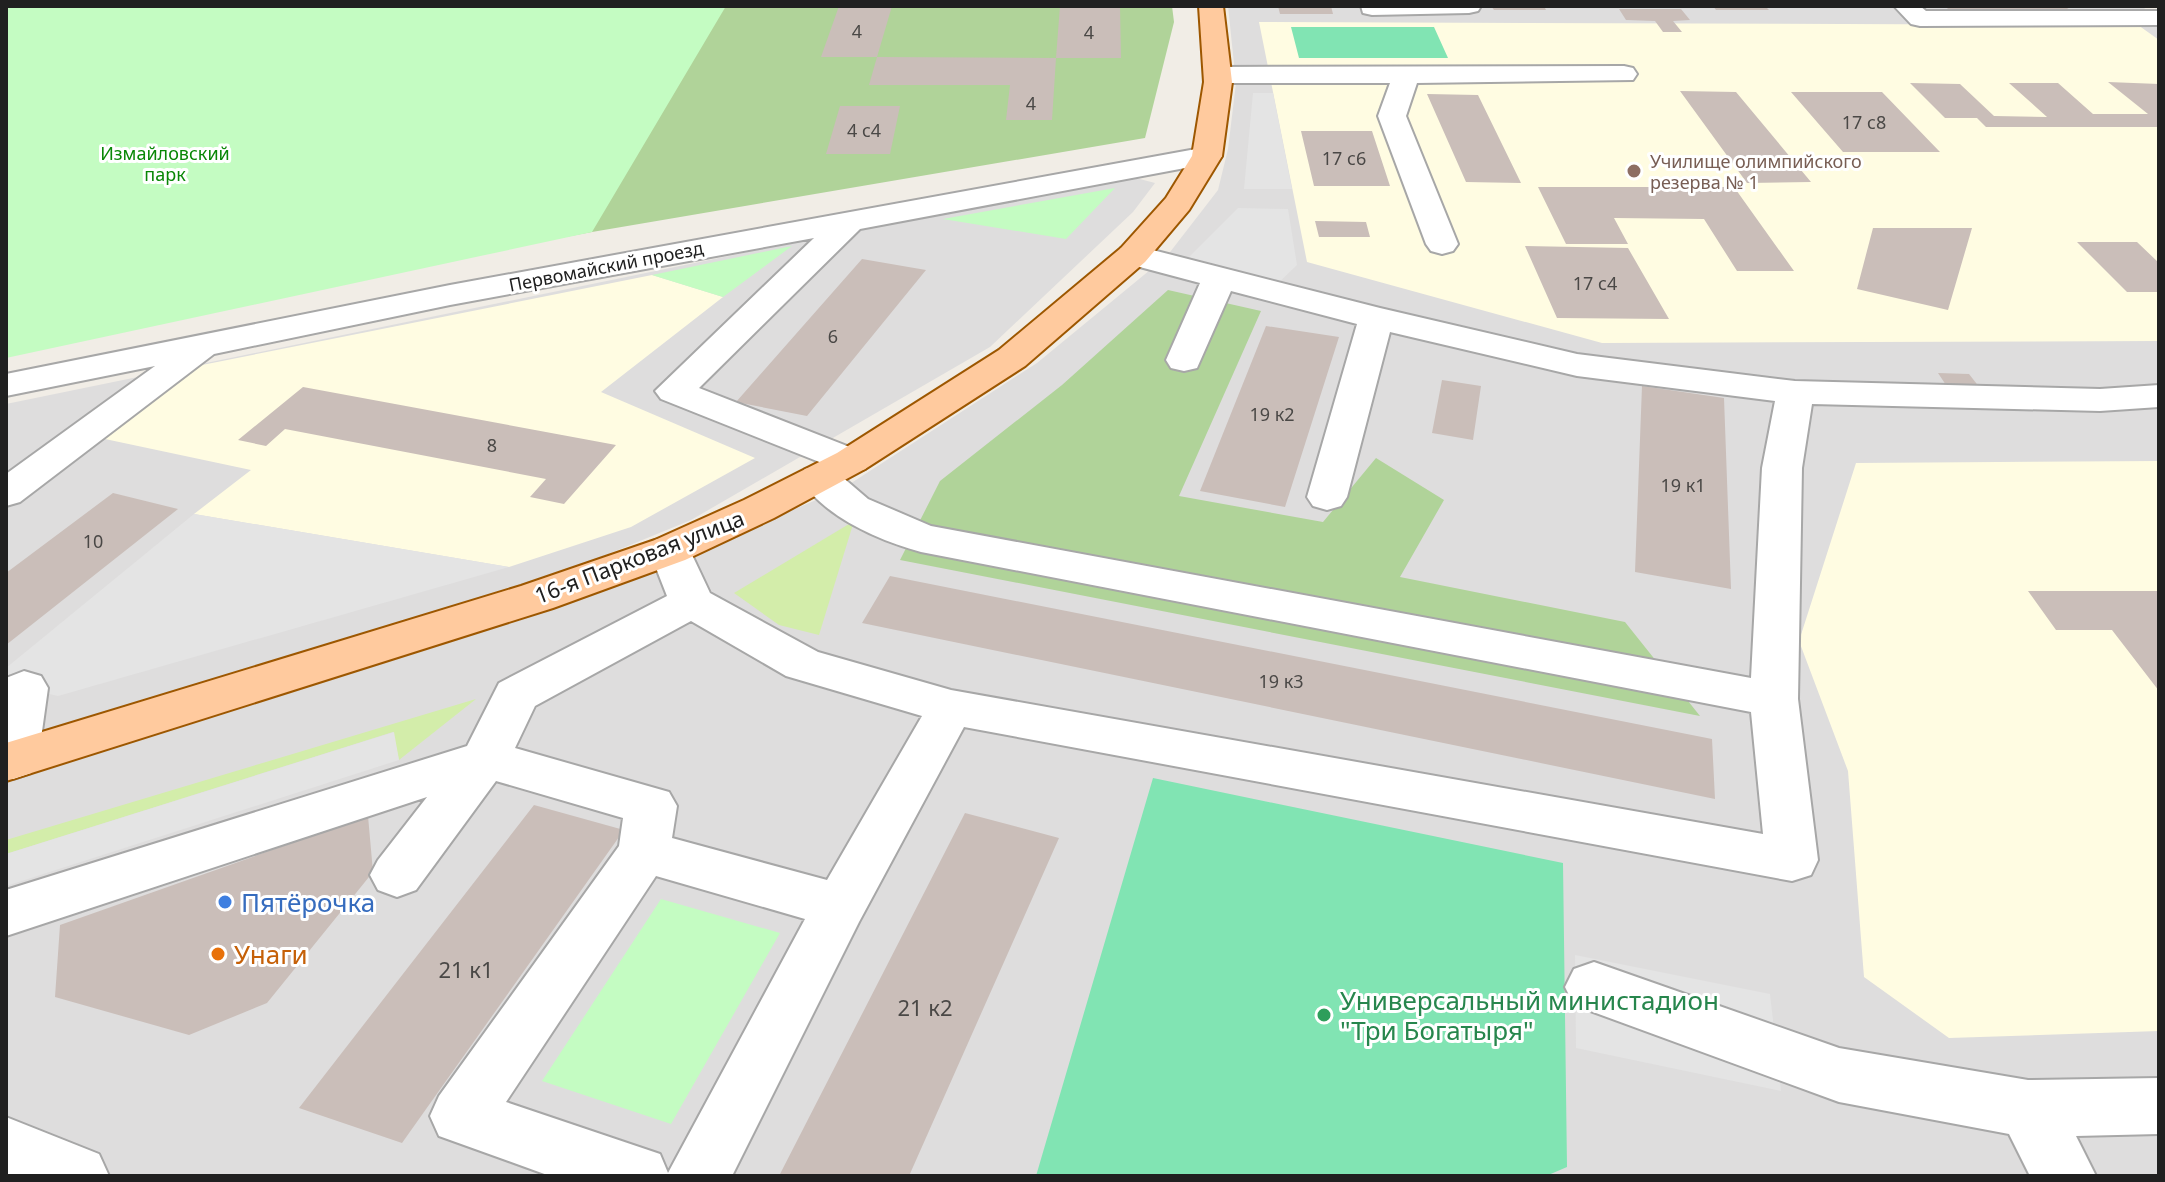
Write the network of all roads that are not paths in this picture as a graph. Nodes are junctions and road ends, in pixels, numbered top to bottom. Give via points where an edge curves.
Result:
1 (1211, 6) edge
2 (1469, 6) edge
3 (1906, 6) edge
4 (1372, 8) edge
5 (2159, 18) edge
6 (1624, 74) dead end
7 (1218, 75) junction
8 (1406, 75) junction
9 (1207, 156) junction
10 (859, 207) junction
11 (1442, 244) dead end
12 (1133, 255) junction
13 (1219, 278) junction
14 (1376, 318) junction
15 (210, 343) junction
16 (1184, 360) dead end
17 (6, 385) edge
18 (1795, 392) junction
19 (2159, 396) edge
20 (835, 470) junction
21 (6, 493) edge
22 (1327, 497) dead end
23 (670, 550) junction
24 (692, 602) junction
25 (24, 688) dead end
26 (1774, 699) junction
27 (951, 707) junction
28 (485, 759) junction
29 (9, 761) edge
30 (644, 851) junction
31 (397, 875) dead end
32 (840, 906) junction
33 (6, 913) edge
34 (1594, 987) dead end
35 (2159, 1106) edge
36 (2028, 1109) junction
37 (6, 1147) edge
38 (77, 1176) edge
39 (638, 1176) edge
40 (699, 1176) edge
41 (2064, 1176) edge

1 - 7 main road, 16-я Парковая улица
2 - 4 street
3 - 5 street via 1920,19
6 - 8 street
7 - 8 street
7 - 9 main road, 16-я Парковая улица
8 - 11 street via 1392,116
9 - 10 street, Первомайский проезд
9 - 12 main road, 16-я Парковая улица via 1178,203
10 - 15 street, Первомайский проезд
10 - 20 street via 674,391
12 - 13 street
12 - 20 main road, 16-я Парковая улица via 1012,358
13 - 14 street
13 - 16 street
14 - 18 street via 1577,365
14 - 22 street
15 - 17 street, Первомайский проезд
15 - 21 street
18 - 19 street via 2100,400
18 - 26 street via 1782,468
20 - 23 main road, 16-я Парковая улица
20 - 26 street via 853,508 921,538
23 - 24 street
23 - 29 main road, 16-я Парковая улица via 537,597
24 - 27 street via 802,664
24 - 28 street via 516,695
25 - 29 street
26 - 27 street via 1792,860
27 - 32 street
28 - 30 street via 651,806
28 - 31 street
28 - 33 street
30 - 32 street
30 - 39 street via 461,1116
32 - 40 street
34 - 36 street via 1839,1075
35 - 36 street
36 - 41 street
37 - 38 street

